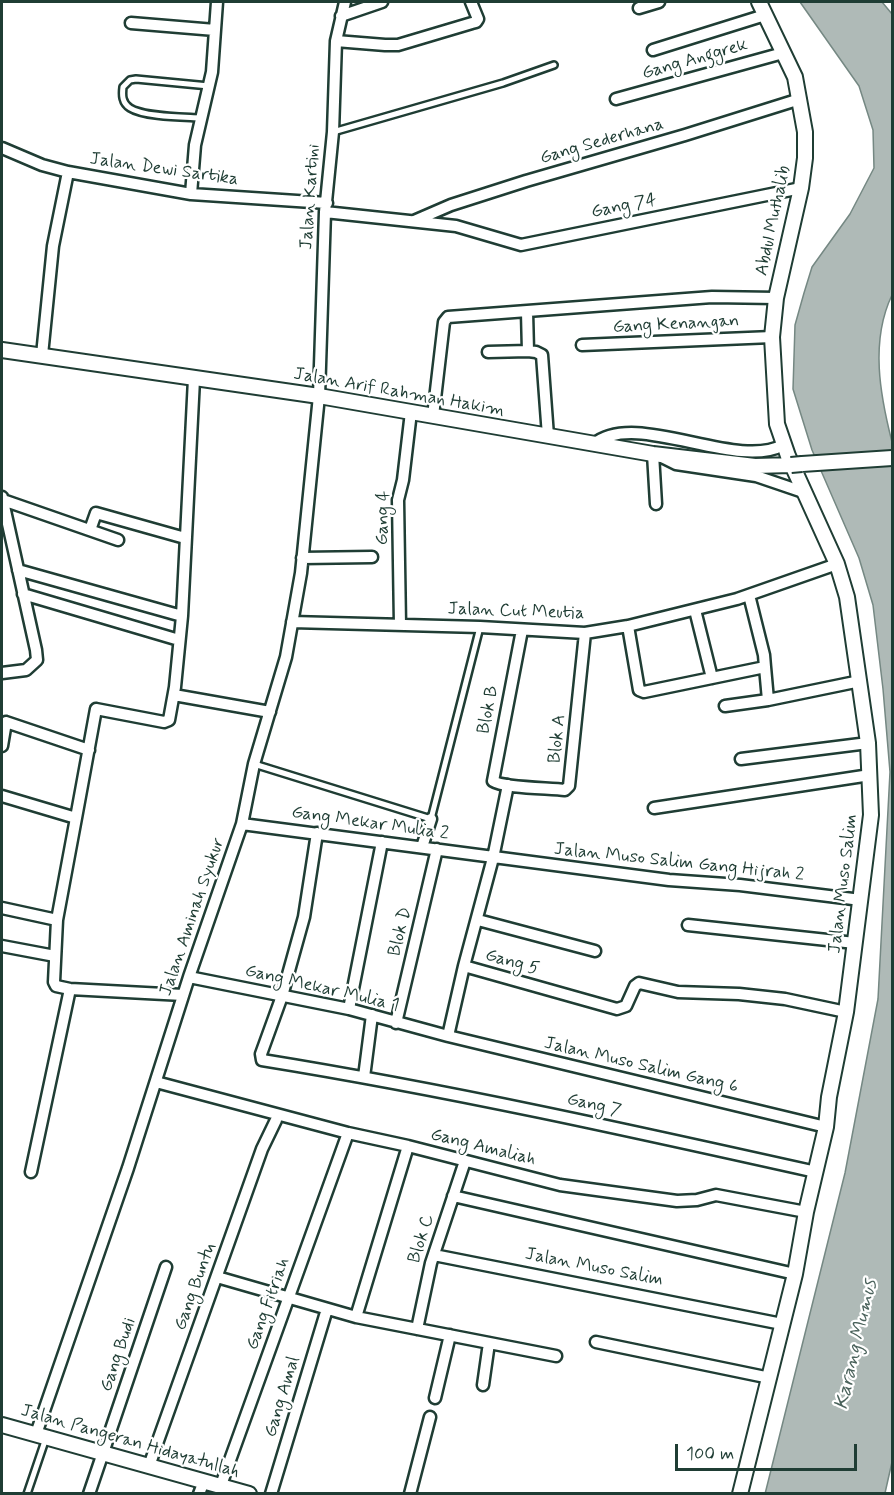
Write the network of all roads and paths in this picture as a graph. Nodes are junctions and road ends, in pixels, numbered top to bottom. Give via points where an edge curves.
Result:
1 (217, 2) edge
2 (345, 2) edge
3 (382, 2) edge
4 (471, 2) edge
5 (659, 2) edge
6 (639, 8) dead end
7 (762, 8) edge
8 (341, 16) junction
9 (131, 23) dead end
10 (215, 30) junction
11 (336, 41) junction
12 (653, 50) dead end
13 (783, 53) junction
14 (554, 65) dead end
15 (209, 86) junction
16 (616, 99) dead end
17 (800, 99) junction
18 (200, 118) junction
19 (333, 132) junction
20 (2, 148) edge
21 (68, 172) junction
22 (801, 188) junction
23 (190, 194) junction
24 (326, 208) junction
25 (412, 221) junction
26 (776, 298) junction
27 (527, 312) junction
28 (772, 337) junction
29 (582, 345) dead end
30 (2, 350) edge
31 (528, 351) junction
32 (488, 352) dead end
33 (42, 355) junction
34 (194, 379) junction
35 (319, 396) junction
36 (411, 412) junction
37 (433, 416) junction
38 (548, 436) junction
39 (594, 444) junction
40 (660, 454) junction
41 (791, 457) junction
42 (892, 458) edge
43 (806, 493) junction
44 (2, 499) edge
45 (656, 504) dead end
46 (90, 530) junction
47 (185, 538) junction
48 (118, 540) dead end
49 (372, 557) dead end
50 (302, 558) junction
51 (837, 564) junction
52 (18, 570) junction
53 (23, 594) junction
54 (749, 595) junction
55 (695, 610) junction
56 (182, 616) junction
57 (292, 622) junction
58 (400, 625) junction
59 (628, 626) junction
60 (480, 627) junction
61 (522, 630) junction
62 (585, 633) junction
63 (179, 640) junction
64 (765, 667) junction
65 (2, 673) edge
66 (712, 678) junction
67 (860, 681) junction
68 (174, 695) junction
69 (768, 700) junction
70 (725, 706) dead end
71 (270, 712) junction
72 (2, 743) edge
73 (868, 743) junction
74 (89, 750) junction
75 (741, 759) dead end
76 (254, 765) junction
77 (870, 775) junction
78 (508, 785) junction
79 (2, 796) edge
80 (654, 808) dead end
81 (76, 818) junction
82 (431, 819) junction
83 (242, 824) junction
84 (316, 833) junction
85 (382, 843) junction
86 (422, 847) junction
87 (437, 849) junction
88 (493, 858) junction
89 (861, 900) junction
90 (2, 908) edge
91 (57, 920) junction
92 (478, 920) junction
93 (688, 925) dead end
94 (855, 943) junction
95 (2, 946) edge
96 (595, 951) dead end
97 (55, 956) junction
98 (464, 966) junction
99 (189, 977) junction
100 (70, 989) junction
101 (183, 995) junction
102 (282, 996) junction
103 (349, 1009) junction
104 (846, 1012) junction
105 (372, 1015) junction
106 (396, 1023) junction
107 (448, 1036) junction
108 (364, 1077) junction
109 (156, 1082) junction
110 (276, 1120) dead end
111 (826, 1127) junction
112 (348, 1133) junction
113 (408, 1146) junction
114 (465, 1161) junction
115 (31, 1172) dead end
116 (816, 1172) junction
117 (453, 1196) junction
118 (806, 1212) junction
119 (434, 1254) junction
120 (166, 1267) dead end
121 (795, 1274) junction
122 (217, 1277) junction
123 (289, 1299) junction
124 (327, 1309) junction
125 (356, 1317) junction
126 (782, 1324) junction
127 (417, 1329) junction
128 (450, 1335) junction
129 (596, 1342) dead end
130 (489, 1343) junction
131 (556, 1356) dead end
132 (770, 1378) junction
133 (483, 1385) dead end
134 (435, 1398) dead end
135 (430, 1417) dead end
136 (2, 1425) edge
137 (41, 1435) junction
138 (102, 1453) junction
139 (149, 1466) junction
140 (221, 1485) junction
141 (202, 1487) edge
142 (27, 1494) edge
143 (89, 1494) edge
144 (249, 1494) edge
145 (271, 1494) edge
146 (410, 1494) edge
147 (740, 1494) edge

1 - 10 street
2 - 8 street, Jalan Kartini
3 - 8 street
4 - 11 street via 478,19 472,23 398,45
5 - 6 street
7 - 12 street
7 - 13 street, Abdul Muthalib
8 - 11 street, Jalan Kartini
9 - 10 street
10 - 15 street
11 - 19 street, Jalan Kartini
13 - 16 street, Gang Anggrek
13 - 17 street, Abdul Muthalib
14 - 19 lane
15 - 18 street
15 - 18 lane via 136,79 123,87 124,100 131,109
17 - 22 street, Abdul Muthalib via 805,132
17 - 25 street, Gang Sederhana via 491,192
18 - 23 street
19 - 24 street, Jalan Kartini
20 - 21 street, Jalan Dewi Sartika
21 - 23 street, Jalan Dewi Sartika
21 - 33 street via 53,246
22 - 25 street, Gang 74 via 521,244 456,226
22 - 26 street, Abdul Muthalib
23 - 24 street, Jalan Dewi Sartika
24 - 25 street
24 - 35 street, Jalan Kartini
26 - 27 street via 712,297
26 - 28 street, Abdul Muthalib
27 - 31 street
27 - 37 street via 445,319
28 - 29 street, Gang Kenangan
28 - 41 street, Abdul Muthalib via 777,424
30 - 33 street, Jalan Arif Rahman Hakim
31 - 32 street
31 - 38 street via 542,355
33 - 34 street, Jalan Arif Rahman Hakim
34 - 35 street, Jalan Arif Rahman Hakim
34 - 47 street
35 - 36 street, Jalan Arif Rahman Hakim
35 - 50 street, Jalan Aminah Syukur
36 - 37 street, Jalan Arif Rahman Hakim
36 - 58 street, Gang 4 via 398,500
37 - 38 street, Jalan Arif Rahman Hakim
38 - 39 street, Jalan Arif Rahman Hakim
39 - 40 street, Jalan Arif Rahman Hakim
39 - 41 street via 613,434 629,433 746,451 774,450
40 - 41 street, Jalan Arif Rahman Hakim via 755,466
40 - 43 street via 676,464 756,476
40 - 45 street
41 - 42 street, Jalan Arif Rahman Hakim
41 - 43 street, Jalan Muso Salim
43 - 51 street, Jalan Muso Salim
44 - 46 street
44 - 52 street
46 - 47 street via 96,513
46 - 48 street
47 - 56 street
49 - 50 street
50 - 57 street, Jalan Aminah Syukur
51 - 54 street, Jalan Cut Meutia
51 - 67 street, Jalan Muso Salim via 847,597
52 - 53 street
52 - 56 street
53 - 63 street
53 - 65 street via 37,660 26,670
54 - 55 street, Jalan Cut Meutia
54 - 64 street
55 - 59 street, Jalan Cut Meutia
55 - 66 street
56 - 63 street
57 - 58 street, Jalan Cut Meutia
57 - 71 street, Jalan Aminah Syukur
58 - 60 street, Jalan Cut Meutia
59 - 62 street, Jalan Cut Meutia
59 - 66 street via 639,690
60 - 61 street, Jalan Cut Meutia
60 - 82 lane
61 - 62 street, Jalan Cut Meutia
61 - 78 street, Blok B via 492,778 495,783
62 - 78 street, Blok A via 570,786 565,790
63 - 68 street
64 - 66 street
64 - 69 street
67 - 69 street
67 - 73 street, Jalan Muso Salim
68 - 71 street
68 - 74 street via 167,722 96,709
69 - 70 street
71 - 76 street, Jalan Aminah Syukur
72 - 74 street via 6,722
73 - 75 street
73 - 77 street, Jalan Muso Salim
74 - 81 street
76 - 82 lane
76 - 83 street, Jalan Aminah Syukur
77 - 80 street
77 - 89 street, Jalan Muso Salim via 871,815
78 - 88 street
79 - 81 street
81 - 91 street
82 - 86 street
83 - 84 street, Gang Mekar Mulia 2
83 - 99 street, Jalan Aminah Syukur
84 - 85 street, Gang Mekar Mulia 2
84 - 102 street via 304,917
85 - 86 street, Gang Mekar Mulia 2
85 - 103 street
86 - 87 street, Gang Mekar Mulia 2
87 - 88 street, Gang Mekar Mulia 2
87 - 106 street, Blok D
88 - 89 street, Jalan Muso Salim Gang Hijrah 2
88 - 92 street, Gang 5
89 - 94 street, Jalan Muso Salim
90 - 91 street
91 - 97 street
92 - 96 street
92 - 98 street, Gang 5
93 - 94 street
94 - 104 street, Jalan Muso Salim
95 - 97 street
97 - 100 street via 55,985
98 - 104 street, Gang 5 via 617,1009 628,1004 639,983 678,992 785,999
98 - 107 street
99 - 101 street, Jalan Aminah Syukur
99 - 102 street, Gang Mekar Mulia 1
100 - 101 street
100 - 115 street
101 - 109 street, Jalan Aminah Syukur
102 - 103 street, Gang Mekar Mulia 1
102 - 108 street, Gang 7 via 261,1053 262,1060
103 - 105 street, Gang Mekar Mulia 1
104 - 111 street, Jalan Muso Salim
105 - 106 street, Gang Mekar Mulia 1
105 - 108 street
106 - 107 street, Gang Mekar Mulia 1
107 - 111 street, Jalan Muso Salim Gang 6
108 - 116 street, Gang 7
109 - 112 street, Gang Amaliah
109 - 137 street, Jalan Aminah Syukur
110 - 122 street, Gang Buntu
111 - 116 street, Jalan Muso Salim
112 - 113 street, Gang Amaliah
112 - 123 street, Gang Fitriah
113 - 114 street, Gang Amaliah
113 - 125 street
114 - 117 street, Blok C
114 - 118 street, Gang Amaliah via 560,1185 676,1201 716,1195
116 - 118 street, Jalan Muso Salim
117 - 119 street, Blok C
117 - 121 street
118 - 121 street, Jalan Muso Salim
119 - 126 street, Jalan Muso Salim
119 - 127 street, Blok C
120 - 138 street, Gang Budi
121 - 126 street, Jalan Muso Salim
122 - 123 street
122 - 139 street, Gang Buntu
123 - 124 street
123 - 140 street, Gang Fitriah
124 - 125 street
124 - 145 street, Gang Amal
125 - 127 street
126 - 132 street, Jalan Muso Salim
127 - 128 street
128 - 130 street
128 - 134 street
129 - 132 street
130 - 131 street
130 - 133 street
132 - 147 street, Jalan Muso Salim
135 - 146 street
136 - 137 street, Jalan Pangeran Hidayatullah
137 - 138 street, Jalan Pangeran Hidayatullah
137 - 142 lane
138 - 139 street, Jalan Pangeran Hidayatullah
138 - 143 street, Gang Budi
139 - 141 street, Jalan Pangeran Hidayatullah
140 - 141 street, Jalan Pangeran Hidayatullah
140 - 144 street, Jalan Pangeran Hidayatullah

